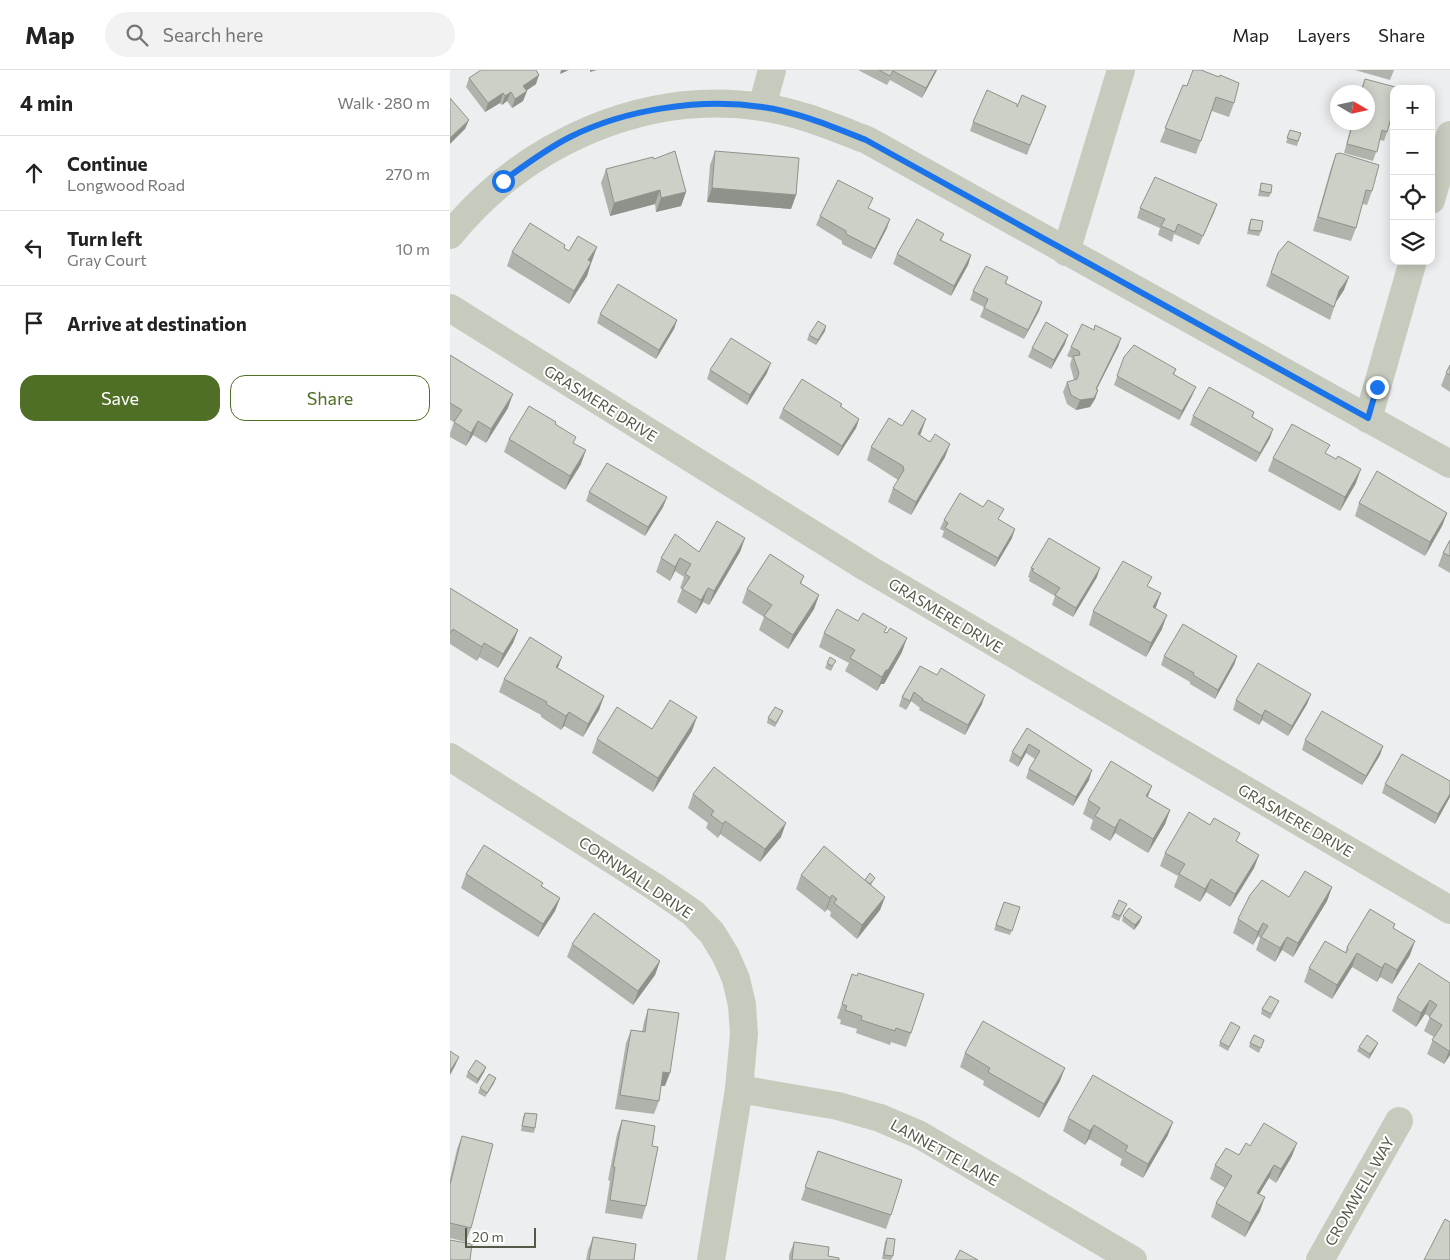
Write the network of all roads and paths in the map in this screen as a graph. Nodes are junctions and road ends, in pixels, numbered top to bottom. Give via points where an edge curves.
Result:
1 (772, 70) edge
2 (1121, 70) edge
3 (762, 107) junction
4 (1450, 136) edge
5 (1435, 187) edge
6 (450, 235) edge
7 (1066, 252) junction
8 (1412, 265) edge
9 (450, 308) edge
10 (1368, 418) junction
11 (1450, 464) edge
12 (450, 757) edge
13 (1450, 910) edge
14 (739, 1089) junction
15 (1399, 1121) dead end
16 (711, 1260) edge
17 (1133, 1260) edge
18 (1320, 1260) edge

1 - 3 street
2 - 7 street
3 - 6 street via 712,104 661,110 607,123 570,137 536,156 503,181 469,212
3 - 7 street via 822,122 866,140
4 - 5 street
7 - 10 street
8 - 10 street
9 - 13 street, GRASMERE DRIVE via 867,568
10 - 11 street
12 - 14 street, CORNWALL DRIVE via 655,887 693,913 712,933 736,979 742,1006 744,1034
14 - 16 street, CORNWALL DRIVE
14 - 17 street, LANNETTE LANE via 838,1106 880,1118 920,1135
15 - 18 street, CROMWELL WAY

